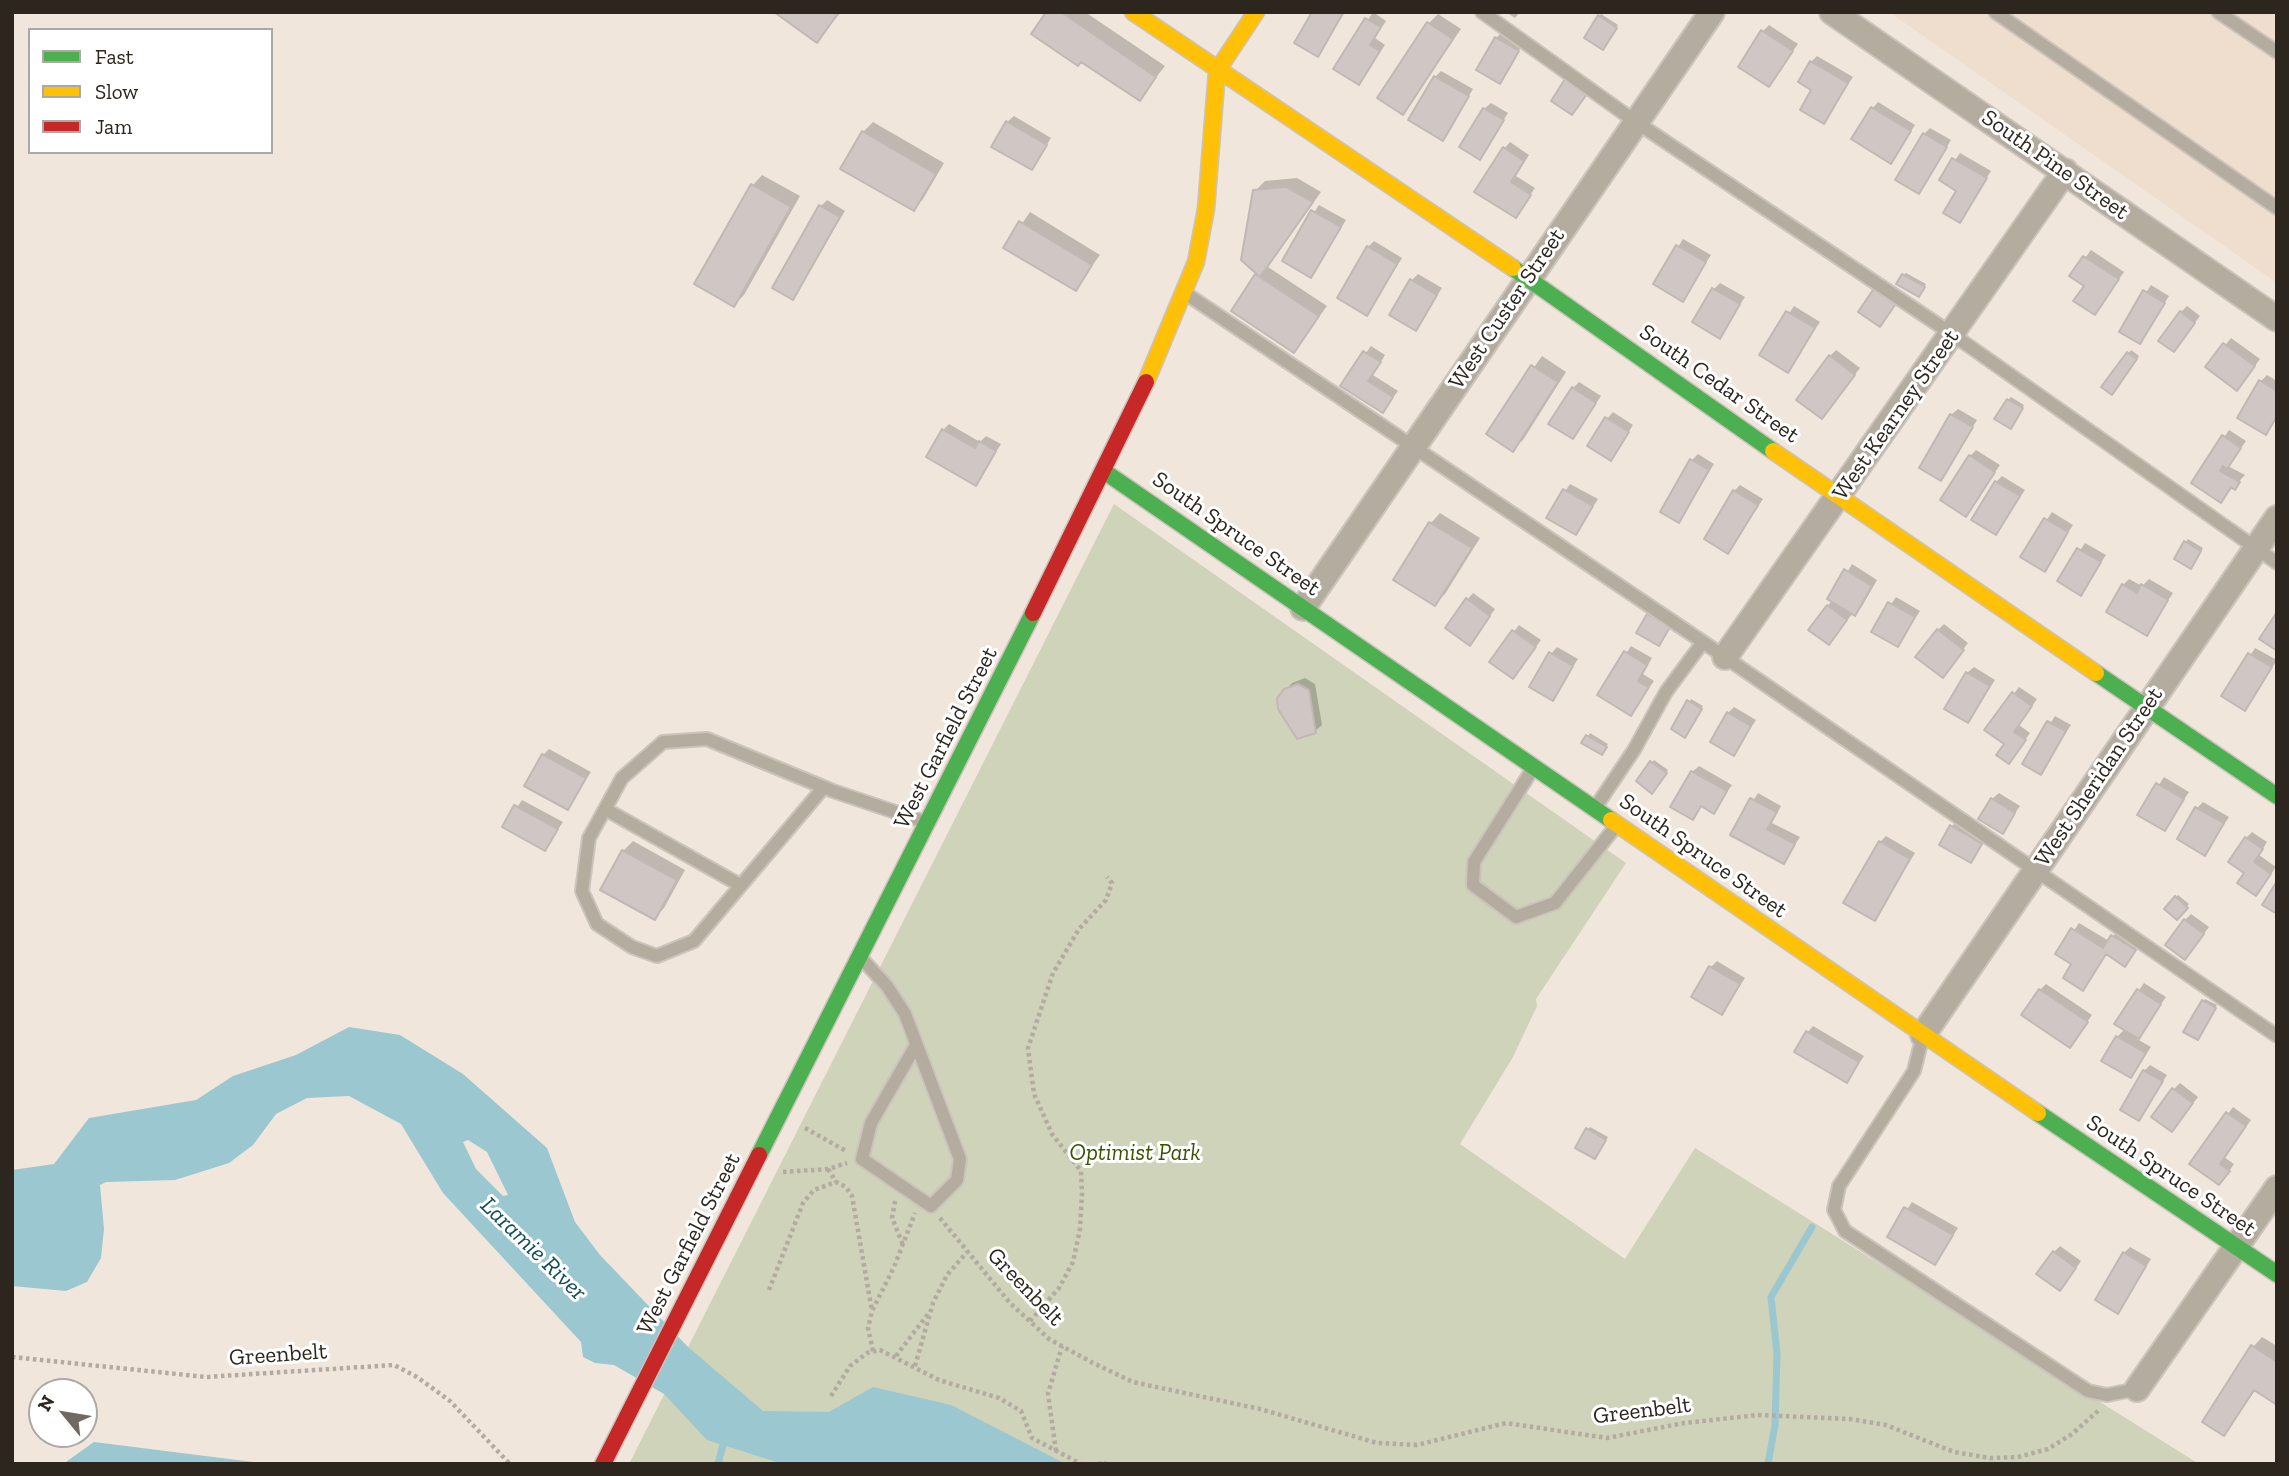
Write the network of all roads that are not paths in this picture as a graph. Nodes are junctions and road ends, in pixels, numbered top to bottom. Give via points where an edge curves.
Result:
1 (1133, 12) edge
2 (1256, 12) edge
3 (1482, 12) edge
4 (1712, 12) edge
5 (1832, 12) edge
6 (1995, 12) edge
7 (2218, 12) edge
8 (2277, 52) edge
9 (1217, 71) junction
10 (1636, 122) junction
11 (2065, 171) junction
12 (2277, 208) edge
13 (1528, 278) junction
14 (1185, 293) junction
15 (2277, 319) edge
16 (1952, 334) junction
17 (1413, 447) junction
18 (1105, 472) junction
19 (1839, 497) junction
20 (2277, 518) edge
21 (2256, 548) junction
22 (2277, 563) edge
23 (1303, 608) junction
24 (1703, 642) junction
25 (1725, 657) junction
26 (2147, 706) junction
27 (1534, 767) junction
28 (824, 787) junction
29 (2277, 796) edge
30 (1595, 808) junction
31 (605, 809) junction
32 (928, 823) junction
33 (1618, 824) junction
34 (2035, 872) junction
35 (740, 885) junction
36 (861, 958) junction
37 (1923, 1035) junction
38 (2277, 1036) edge
39 (916, 1045) junction
40 (2277, 1188) edge
41 (2236, 1248) junction
42 (2277, 1274) edge
43 (2137, 1389) joint
44 (605, 1460) edge

1 - 9 street, South Cedar Street
2 - 9 street, West Garfield Street
3 - 10 lane
4 - 10 street, West Custer Street
5 - 11 street, South Pine Street
6 - 12 lane
7 - 8 lane
9 - 13 street, South Cedar Street
9 - 14 street, West Garfield Street via 1206,209
10 - 13 street, West Custer Street
10 - 16 lane
11 - 15 street, South Pine Street
11 - 16 street, West Kearney Street
13 - 17 street, West Custer Street
13 - 19 street, South Cedar Street
14 - 17 lane
14 - 18 street, West Garfield Street
16 - 19 street, West Kearney Street
16 - 21 lane
17 - 23 street, West Custer Street
17 - 24 lane
18 - 23 street, South Spruce Street
18 - 32 street, West Garfield Street
19 - 25 street, West Kearney Street
19 - 26 street, South Cedar Street
20 - 21 street, West Sheridan Street
21 - 22 lane
21 - 26 street, West Sheridan Street
23 - 27 street, South Spruce Street
24 - 25 lane
24 - 30 lane via 1666,692
25 - 34 lane
26 - 29 street, South Cedar Street
26 - 34 street, West Sheridan Street
27 - 30 street, South Spruce Street
27 - 33 lane via 1474,862 1473,885 1516,917 1555,903
28 - 31 lane via 707,739 663,742 622,778
28 - 32 lane
28 - 35 lane
30 - 33 street, South Spruce Street
31 - 35 lane
31 - 35 lane via 589,838 582,891 597,924 632,947 657,956 694,941
32 - 36 street, West Garfield Street
33 - 37 street, South Spruce Street
34 - 37 street, West Sheridan Street
34 - 38 lane
36 - 39 lane via 905,1014
36 - 44 street, West Garfield Street
37 - 41 street, South Spruce Street
37 - 43 lane via 1914,1071 1839,1186 1834,1210 1845,1231 2088,1391 2107,1395
39 - 39 lane via 871,1123 862,1159 927,1203 957,1180 960,1159
40 - 41 street
41 - 42 street, South Spruce Street
41 - 43 street

